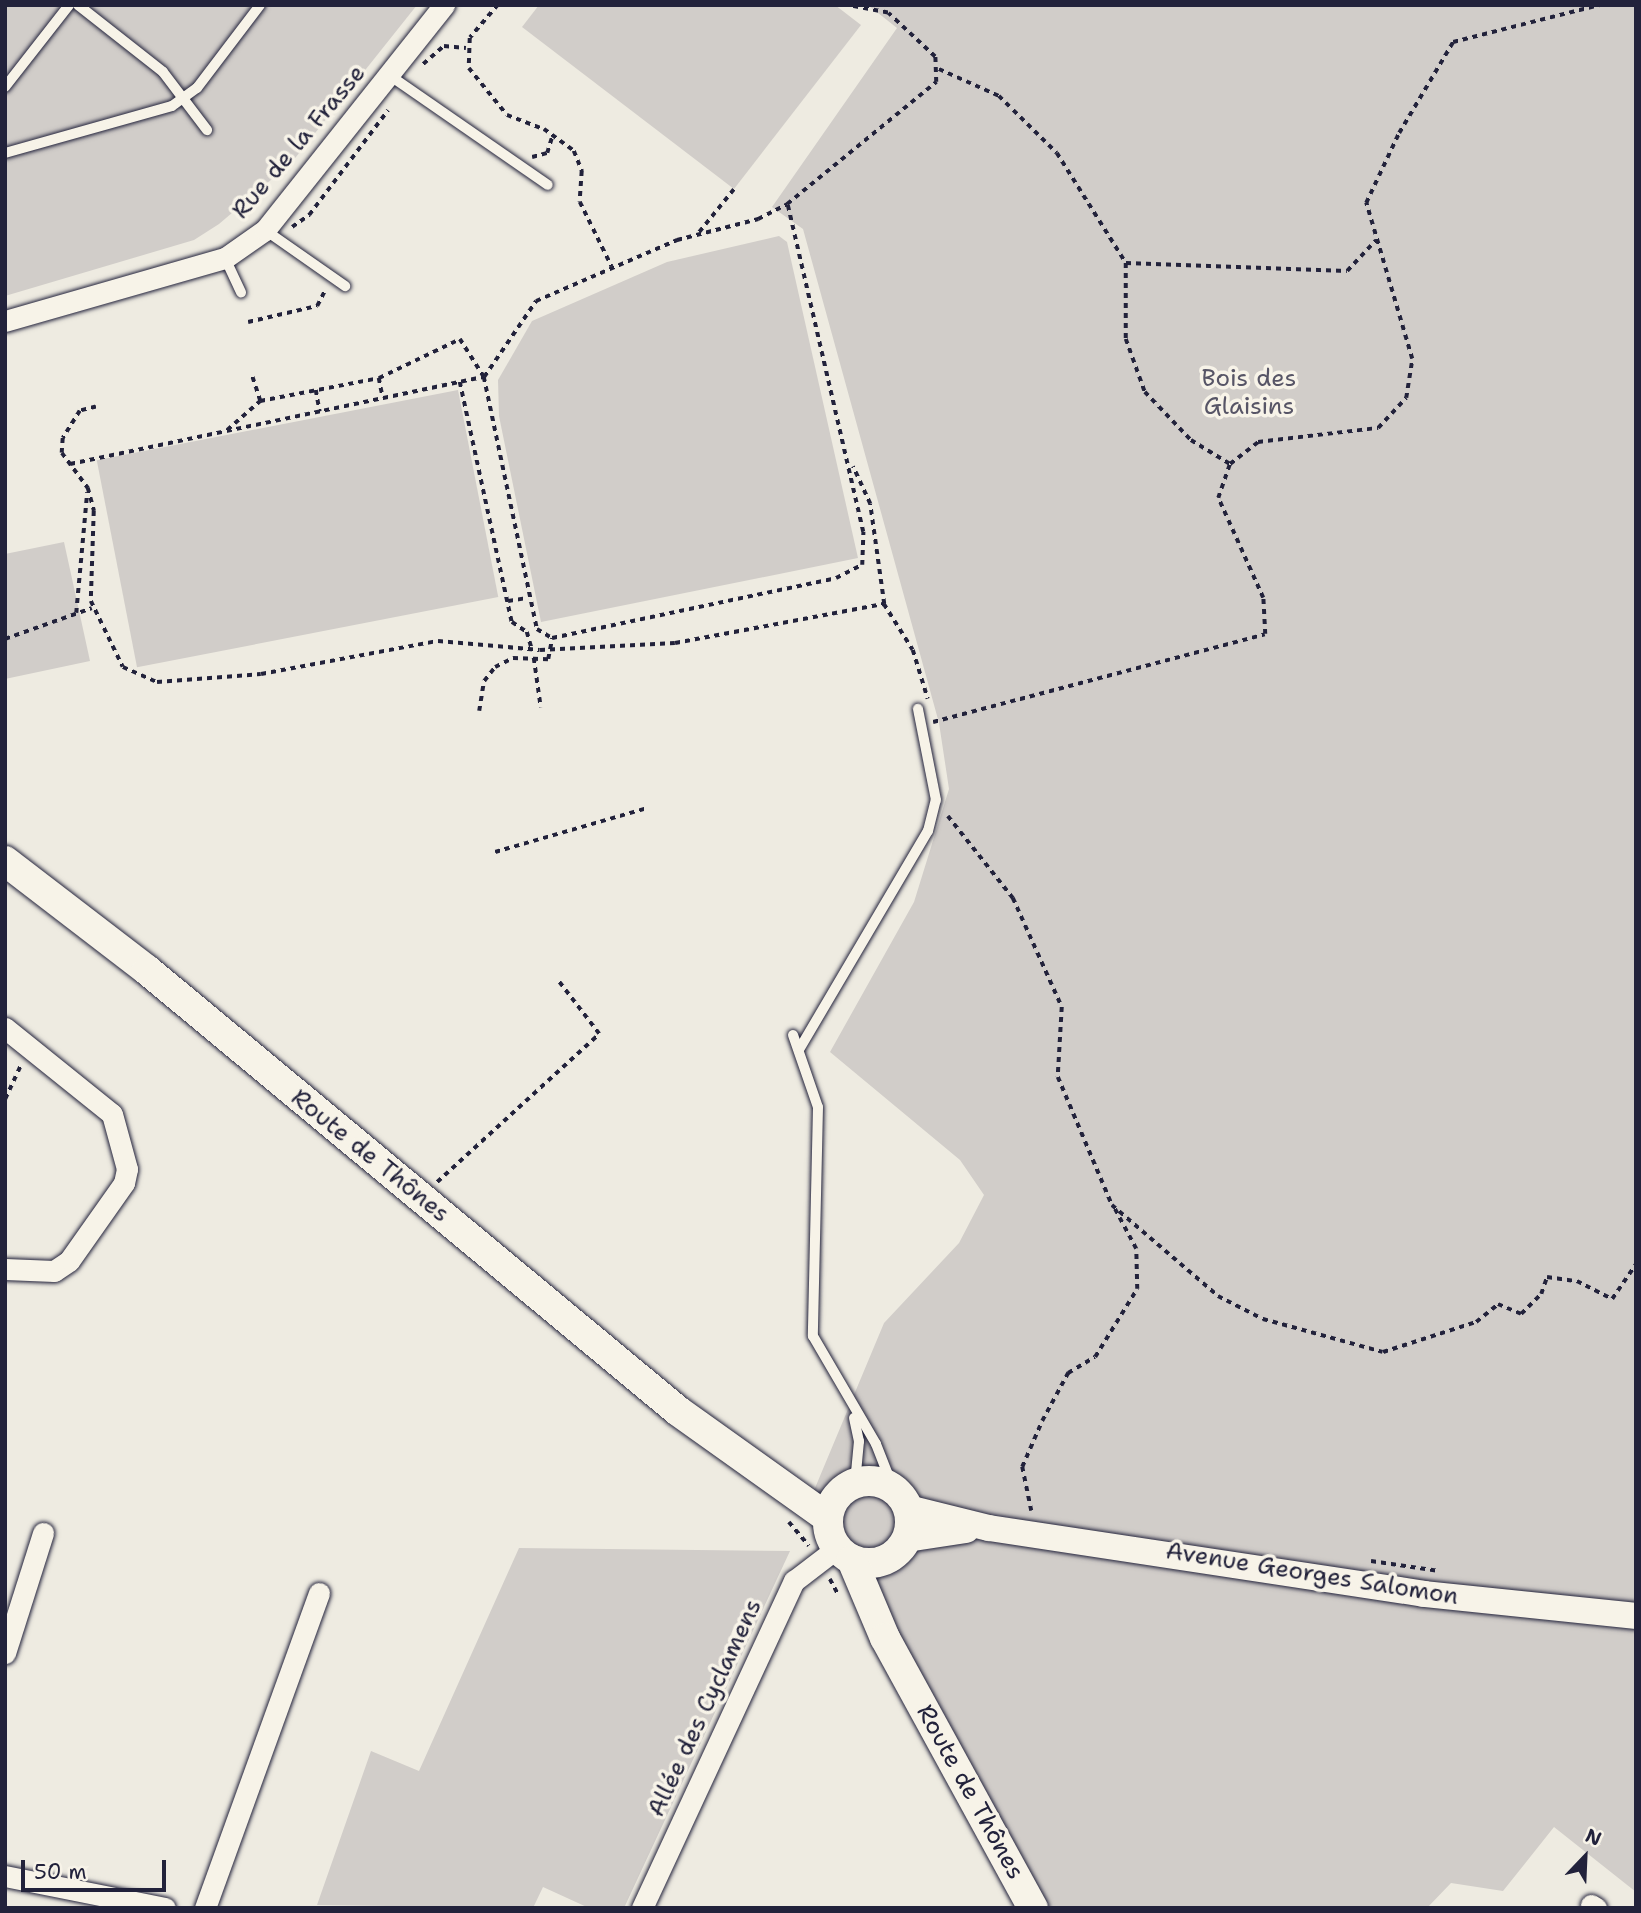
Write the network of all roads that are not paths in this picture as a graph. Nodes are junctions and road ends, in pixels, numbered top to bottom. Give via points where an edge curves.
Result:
1 (69, 5) edge
2 (78, 5) edge
3 (260, 5) edge
4 (444, 5) edge
5 (389, 75) junction
6 (5, 87) edge
7 (183, 97) junction
8 (207, 130) dead end
9 (5, 153) edge
10 (548, 185) dead end
11 (265, 230) junction
12 (225, 258) junction
13 (345, 286) dead end
14 (241, 292) dead end
15 (5, 321) edge
16 (918, 709) dead end
17 (5, 861) edge
18 (5, 1028) edge
19 (793, 1035) dead end
20 (800, 1048) junction
21 (5, 1269) edge
22 (853, 1412) junction
23 (736, 1450) junction
24 (848, 1488) junction
25 (901, 1499) junction
26 (828, 1518) junction
27 (989, 1528) junction
28 (43, 1533) dead end
29 (900, 1548) junction
30 (836, 1556) junction
31 (318, 1593) dead end
32 (1636, 1616) edge
33 (5, 1653) edge
34 (907, 1676) junction
35 (5, 1876) edge
36 (137, 1904) edge
37 (165, 1908) edge
38 (205, 1908) edge
39 (642, 1908) edge
40 (1033, 1908) edge

1 - 6 lane
2 - 7 lane via 163,72
3 - 7 lane
4 - 5 street, Rue de la Frasse
5 - 10 lane
5 - 11 street, Rue de la Frasse
7 - 8 lane
7 - 9 lane
11 - 12 street, Rue de la Frasse
11 - 13 lane
12 - 14 lane
12 - 15 street, Rue de la Frasse
16 - 20 lane via 936,800 928,831
17 - 23 main road, Route de Thônes via 147,970 678,1411
18 - 21 street via 112,1114 127,1168 124,1183 69,1262 54,1270
19 - 20 lane
20 - 22 lane via 818,1107 810,1322 820,1357
22 - 24 lane via 859,1441
22 - 25 lane via 876,1444
23 - 24 main road, Route de Thônes
23 - 26 main road, Route de Thônes
24 - 25 main road via 875,1482
24 - 26 main road
25 - 27 street, Avenue Georges Salomon
25 - 29 main road
26 - 30 main road
27 - 29 street, Avenue Georges Salomon
27 - 32 street, Avenue Georges Salomon via 1424,1594
28 - 33 street
29 - 30 main road
29 - 34 main road, Route de Thônes via 886,1597
30 - 34 main road, Route de Thônes
30 - 39 street, Allée des Cyclamens via 794,1581
31 - 38 street
34 - 40 main road, Route de Thônes
35 - 36 street
36 - 37 street

